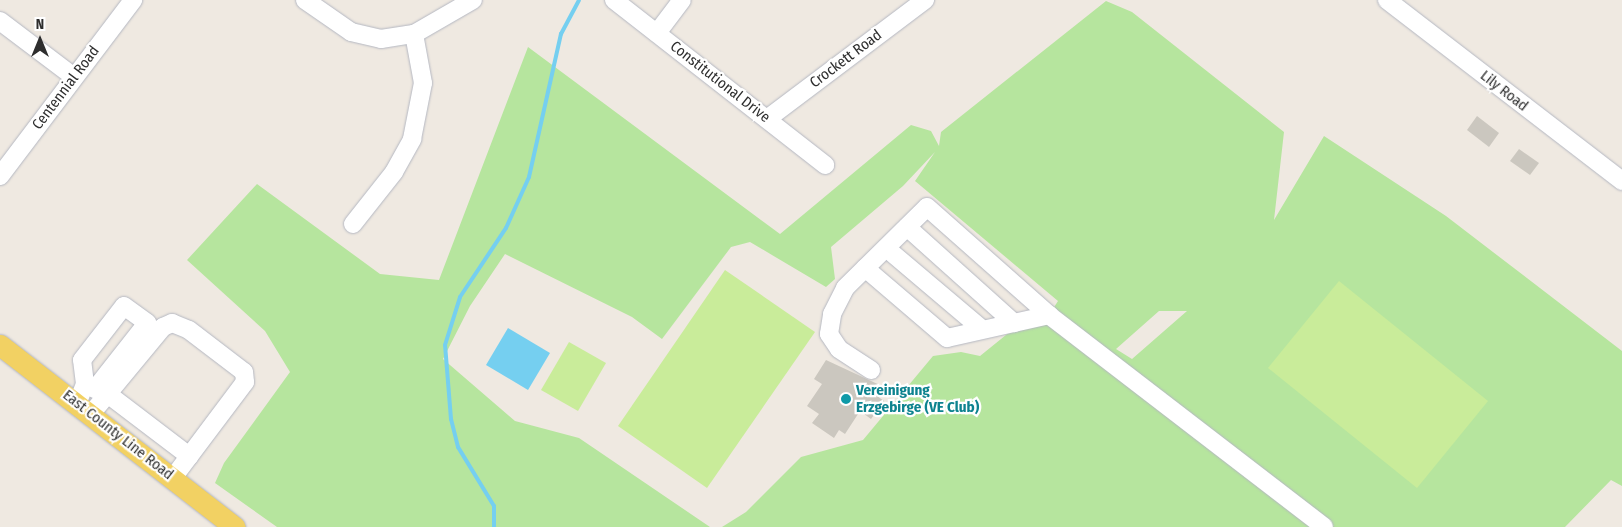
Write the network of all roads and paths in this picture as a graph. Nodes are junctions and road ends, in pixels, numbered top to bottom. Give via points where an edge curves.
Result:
1 (133, 0) edge
2 (305, 0) edge
3 (473, 0) edge
4 (614, 0) edge
5 (682, 0) edge
6 (925, 0) edge
7 (1387, 0) edge
8 (0, 21) edge
9 (657, 33) junction
10 (414, 34) junction
11 (74, 77) junction
12 (767, 119) junction
13 (825, 165) dead end
14 (3, 166) edge
15 (1622, 181) edge
16 (353, 224) dead end
17 (907, 227) junction
18 (886, 248) junction
19 (865, 268) junction
20 (1049, 315) junction
21 (1014, 323) junction
22 (982, 329) junction
23 (0, 345) edge
24 (871, 370) dead end
25 (84, 384) dead end
26 (109, 395) junction
27 (84, 409) junction
28 (136, 416) junction
29 (120, 437) junction
30 (189, 456) junction
31 (173, 478) junction
32 (235, 527) edge
33 (1324, 527) edge

1 - 11 street, Centennial Road
2 - 10 street via 336,24 366,37 390,39
3 - 10 street
4 - 9 street, Constitutional Drive
5 - 9 street
6 - 12 street, Crockett Road
7 - 15 street, Lily Road
8 - 11 street
9 - 12 street, Constitutional Drive
10 - 16 street via 423,83 412,139 394,172
11 - 14 street, Centennial Road
12 - 13 street, Constitutional Drive
17 - 18 street
17 - 20 street via 927,207
17 - 21 street
18 - 19 street
18 - 22 street
19 - 22 street via 947,338
19 - 24 street via 845,288 832,314 829,334 839,349
20 - 21 street
20 - 33 street
21 - 22 street
23 - 27 main road, East County Line Road
25 - 27 street
26 - 27 street
26 - 28 street
26 - 30 street via 163,327 172,324 190,330 244,372 245,382
27 - 29 main road, East County Line Road
28 - 29 street
28 - 30 street
29 - 31 main road, East County Line Road
30 - 31 street
31 - 32 main road, East County Line Road

